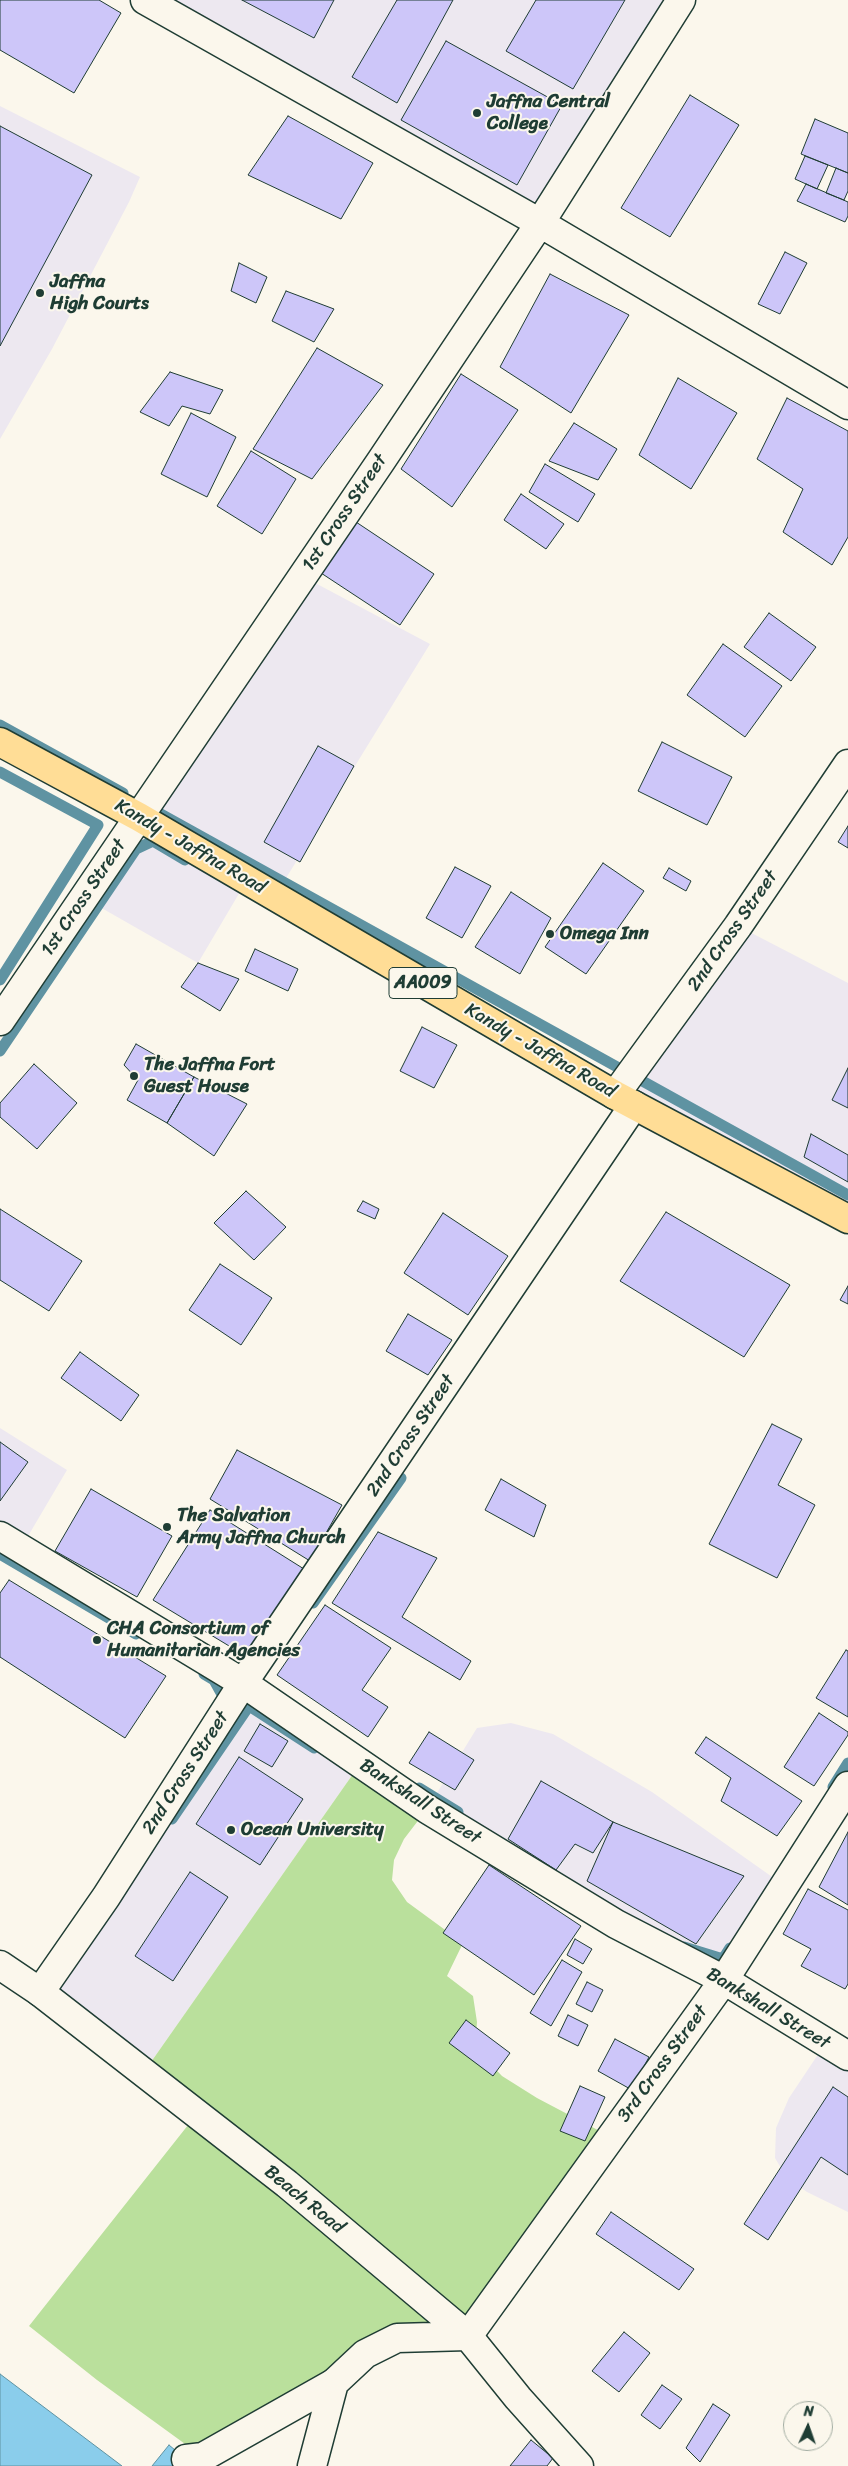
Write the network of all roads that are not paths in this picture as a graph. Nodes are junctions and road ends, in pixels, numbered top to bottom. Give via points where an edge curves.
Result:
1 (145, 0) edge
2 (681, 0) edge
3 (540, 223) junction
4 (848, 405) edge
5 (0, 742) edge
6 (848, 764) edge
7 (139, 817) junction
8 (0, 1021) edge
9 (625, 1100) junction
10 (848, 1219) edge
11 (0, 1536) edge
12 (243, 1683) junction
13 (848, 1786) edge
14 (0, 1965) edge
15 (724, 1980) junction
16 (40, 1992) junction
17 (848, 2056) edge
18 (468, 2336) junction
19 (334, 2383) junction
20 (186, 2459) dead end
21 (312, 2466) edge
22 (579, 2466) edge

1 - 3 street
2 - 3 street, 1st Cross Street
3 - 4 street
3 - 7 street, 1st Cross Street
5 - 7 highway, Kandy - Jaffna Road / AA009
6 - 9 street, 2nd Cross Street
7 - 8 street, 1st Cross Street
7 - 9 highway, Kandy - Jaffna Road / AA009
9 - 10 highway, Kandy - Jaffna Road / AA009
9 - 12 street, 2nd Cross Street
11 - 12 street, Bankshall Street
12 - 15 street, Bankshall Street via 482,1843 616,1924
12 - 16 street, 2nd Cross Street via 106,1897
13 - 15 street, 3rd Cross Street
14 - 16 street, Beach Road
15 - 17 street, Bankshall Street
15 - 18 street, 3rd Cross Street
16 - 18 street, Beach Road via 287,2184
18 - 19 street via 397,2338 365,2354
18 - 22 street, Beach Road
19 - 20 street via 203,2457
19 - 21 street

